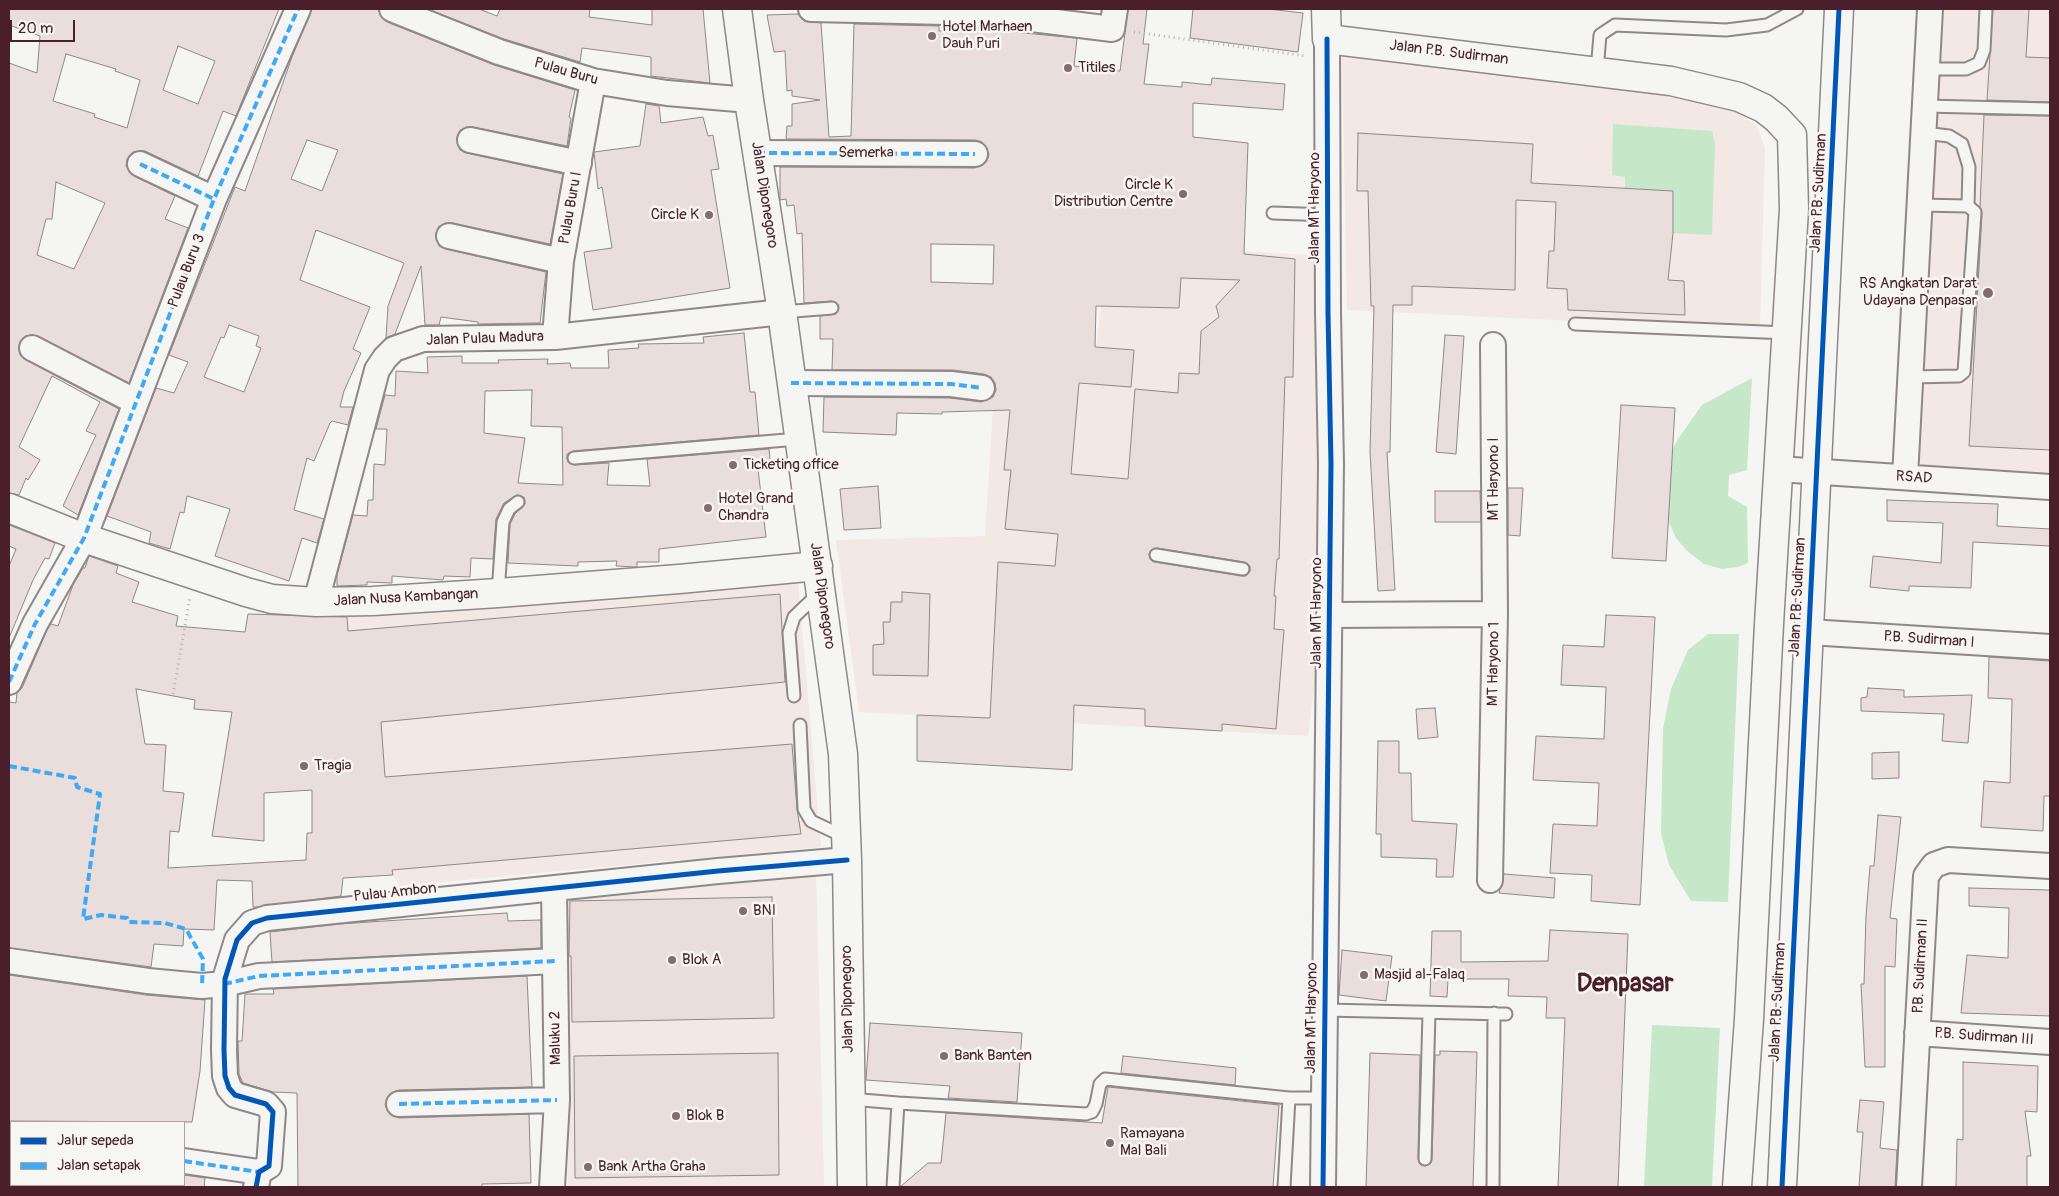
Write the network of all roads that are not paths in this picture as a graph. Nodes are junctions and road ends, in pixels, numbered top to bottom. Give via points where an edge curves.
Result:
1 (298, 9) edge
2 (392, 9) edge
3 (737, 9) edge
4 (811, 9) edge
5 (1326, 9) edge
6 (1797, 9) edge
7 (1839, 9) edge
8 (1930, 9) edge
9 (1986, 9) edge
10 (1113, 19) edge
11 (1327, 48) junction
12 (1927, 69) junction
13 (1597, 71) junction
14 (593, 81) junction
15 (749, 100) junction
16 (1924, 106) junction
17 (2050, 109) edge
18 (1924, 133) junction
19 (470, 140) dead end
20 (758, 153) junction
21 (975, 154) dead end
22 (579, 163) junction
23 (140, 164) dead end
24 (214, 200) junction
25 (1920, 204) junction
26 (1968, 206) junction
27 (1273, 212) dead end
28 (1328, 215) junction
29 (449, 236) dead end
30 (561, 261) junction
31 (832, 308) dead end
32 (782, 312) junction
33 (1575, 324) dead end
34 (1787, 333) junction
35 (555, 337) junction
36 (1493, 345) dead end
37 (32, 348) dead end
38 (1910, 377) junction
39 (791, 382) junction
40 (982, 388) dead end
41 (136, 402) junction
42 (798, 440) junction
43 (574, 458) dead end
44 (1778, 469) junction
45 (1816, 471) junction
46 (1905, 477) junction
47 (2050, 487) edge
48 (518, 502) dead end
49 (9, 508) edge
50 (84, 538) junction
51 (1156, 556) dead end
52 (1243, 568) dead end
53 (820, 579) junction
54 (498, 593) junction
55 (316, 602) junction
56 (1495, 614) junction
57 (1329, 615) junction
58 (1809, 632) junction
59 (2050, 647) edge
60 (9, 682) edge
61 (794, 696) dead end
62 (800, 725) dead end
63 (847, 849) junction
64 (2050, 866) edge
65 (1490, 880) dead end
66 (554, 889) junction
67 (9, 962) edge
68 (555, 962) junction
69 (224, 984) junction
70 (1325, 1010) junction
71 (1429, 1013) junction
72 (1917, 1033) junction
73 (2050, 1042) edge
74 (1289, 1098) junction
75 (1324, 1098) junction
76 (850, 1099) junction
77 (556, 1100) junction
78 (898, 1102) junction
79 (399, 1104) dead end
80 (1424, 1159) dead end
81 (185, 1161) edge
82 (257, 1180) edge
83 (552, 1187) edge
84 (852, 1187) edge
85 (893, 1187) edge
86 (1284, 1187) edge
87 (1322, 1187) edge
88 (1493, 1187) edge
89 (1737, 1187) edge
90 (1782, 1187) edge
91 (1909, 1187) edge

1 - 24 street, Pulau Buru 3
2 - 14 street, Pulau Buru via 499,52
3 - 15 main road, Jalan Diponegoro
4 - 10 street via 946,12 1032,19
5 - 11 main road
6 - 13 lane via 1767,26 1726,30 1615,25 1600,34
7 - 45 main road, Jalan P.B. Sudirman
8 - 12 street
9 - 12 lane via 1984,50 1979,63 1966,69
11 - 13 main road, Jalan P.B. Sudirman
11 - 28 street, Jalan MT Haryono
12 - 16 street
13 - 34 main road, Jalan P.B. Sudirman via 1671,81 1739,97 1776,118 1792,135 1794,209
14 - 15 street, Pulau Buru
14 - 22 street, Pulau Buru I
15 - 20 main road, Jalan Diponegoro
16 - 17 lane
16 - 18 street
18 - 25 street
18 - 26 lane via 1949,136 1962,144 1969,167
19 - 22 street
20 - 21 street, Semerka
20 - 32 main road, Jalan Diponegoro
22 - 30 street, Pulau Buru I
23 - 24 street
24 - 41 street, Pulau Buru 3
25 - 26 lane
25 - 38 street
26 - 38 lane via 1975,212 1964,372 1959,376
27 - 28 lane
28 - 57 street, Jalan MT Haryono
29 - 30 street
30 - 35 street, Pulau Buru I
31 - 32 lane
32 - 35 street, Jalan Pulau Madura
32 - 39 main road, Jalan Diponegoro
33 - 34 lane
34 - 44 main road, Jalan P.B. Sudirman
35 - 55 street, Jalan Pulau Madura via 423,339 394,349 385,358 377,370
36 - 56 street, MT Haryono I
37 - 41 street
38 - 46 street
39 - 40 street via 951,384
39 - 42 main road, Jalan Diponegoro
41 - 50 street, Pulau Buru 3
42 - 43 lane
42 - 53 main road, Jalan Diponegoro
44 - 45 street, RSAD
44 - 89 main road, Jalan P.B. Sudirman
45 - 46 street, RSAD
45 - 58 main road, Jalan P.B. Sudirman
46 - 47 street, RSAD
48 - 54 lane via 509,509 503,522
49 - 50 main road, Jalan Nusa Kambangan
50 - 55 main road, Jalan Nusa Kambangan via 272,599
50 - 60 street, Pulau Buru 3 via 34,624
51 - 52 lane
53 - 54 main road, Jalan Nusa Kambangan via 679,579
53 - 61 lane via 794,618 789,633
53 - 63 main road, Jalan Diponegoro via 843,754
54 - 55 main road, Jalan Nusa Kambangan via 373,602
56 - 57 street, MT Haryono 1
56 - 65 street, MT Haryono 1
57 - 70 street, Jalan MT Haryono
58 - 59 street, P.B. Sudirman I
58 - 90 main road, Jalan P.B. Sudirman
62 - 63 lane via 804,809 811,821
63 - 66 street, Pulau Ambon via 746,868
63 - 76 main road, Jalan Diponegoro
64 - 72 street, P.B. Sudirman II via 1948,860 1934,865 1926,876
66 - 68 street, Maluku 2
66 - 69 street, Pulau Ambon via 267,918 252,923 237,940
67 - 69 street via 148,981 202,986
68 - 69 street via 259,976
68 - 77 street, Maluku 2
69 - 82 street, Pulau Ambon via 225,1076 229,1088 236,1095 266,1104 273,1112 269,1166
70 - 71 lane
70 - 75 street, Jalan MT Haryono
71 - 80 lane
71 - 88 lane via 1500,1014
72 - 73 street, P.B. Sudirman III
72 - 91 street, P.B. Sudirman II
74 - 75 lane
74 - 78 lane via 1105,1079 1100,1084 1092,1112 1086,1114
74 - 86 lane
75 - 87 street, Jalan MT Haryono
76 - 78 lane
76 - 84 main road, Jalan Diponegoro
77 - 79 street
77 - 83 street, Maluku 2
78 - 85 lane
81 - 82 street

